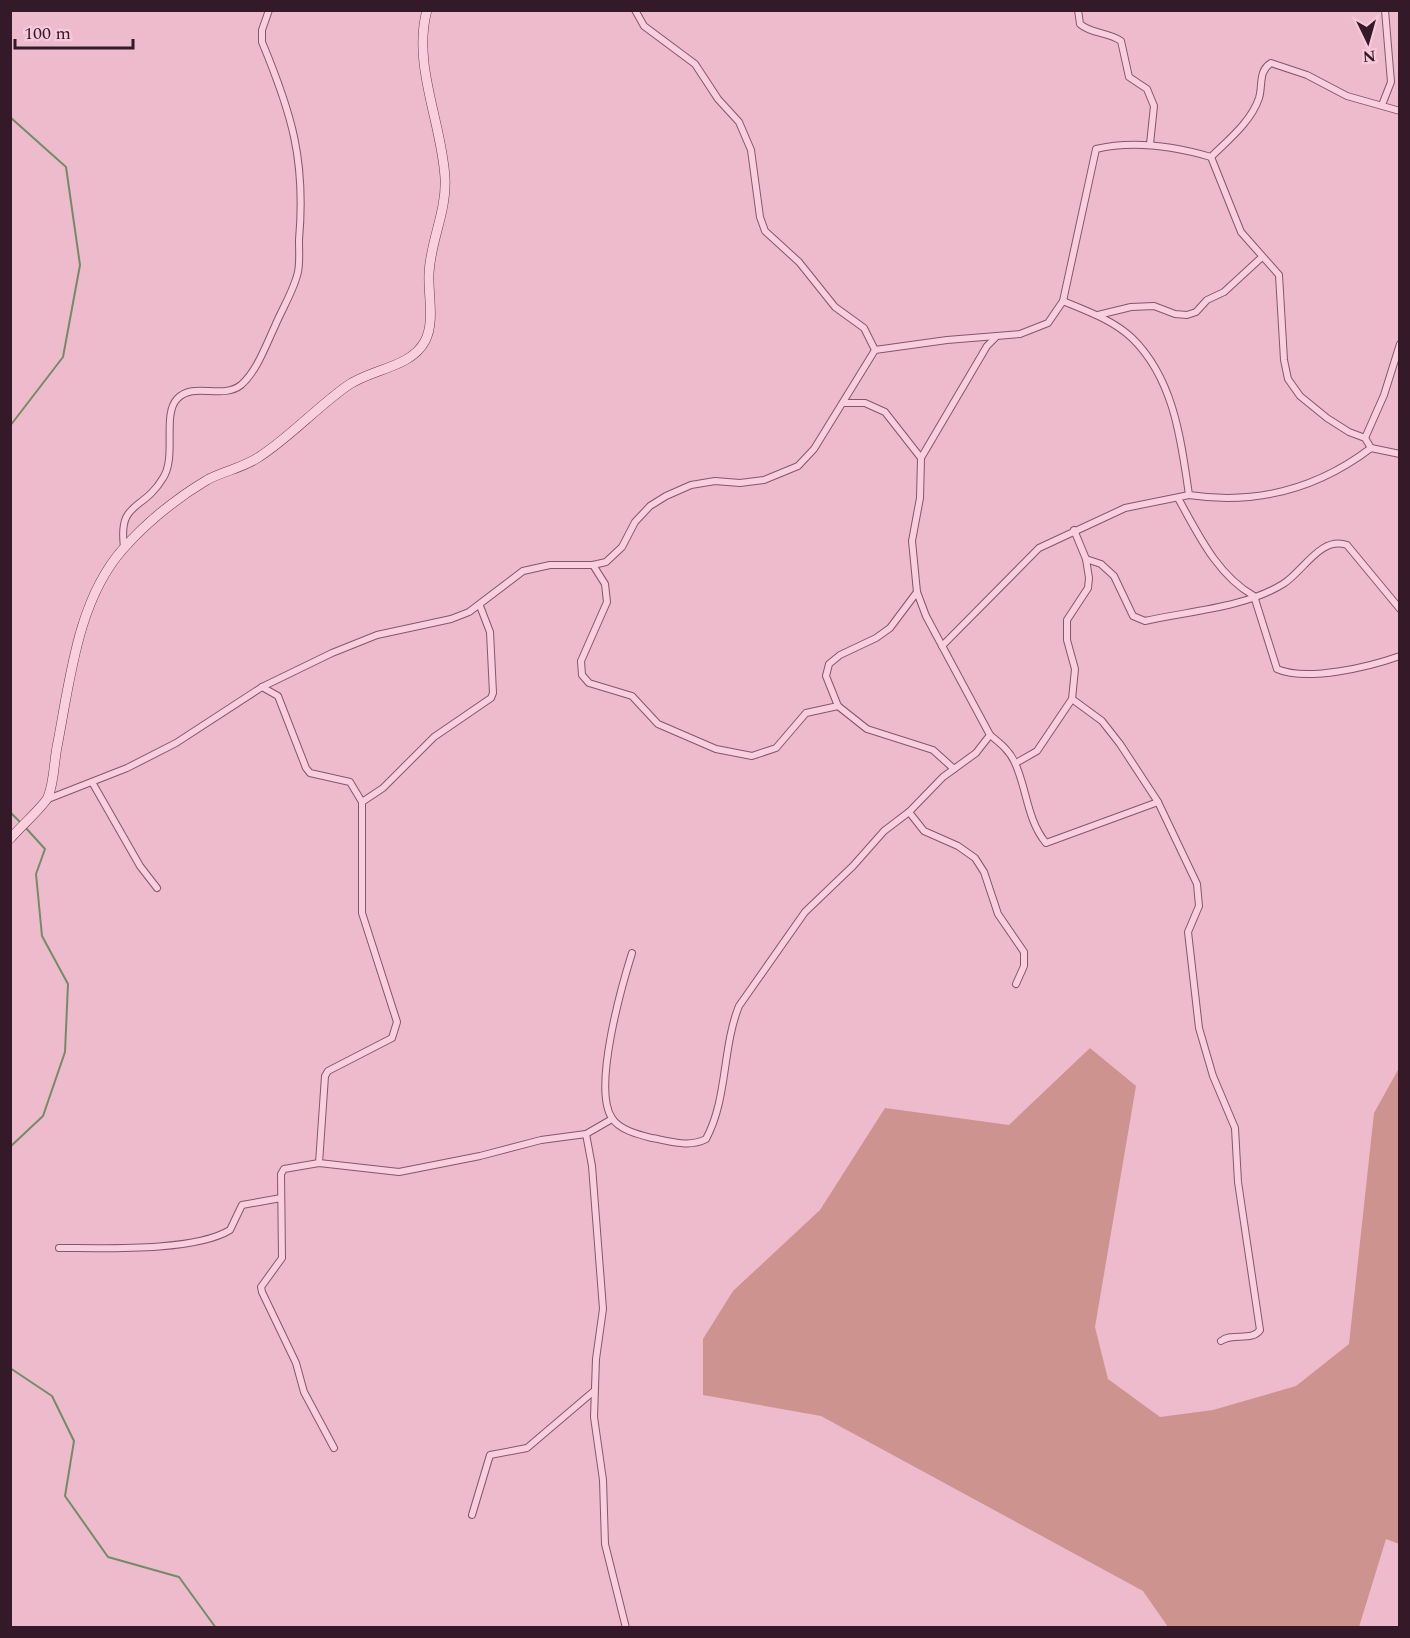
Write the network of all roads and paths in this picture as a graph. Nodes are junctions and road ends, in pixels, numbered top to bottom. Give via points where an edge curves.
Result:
1 (269, 10) edge
2 (427, 10) edge
3 (635, 10) edge
4 (1077, 10) edge
5 (1385, 10) edge
6 (1382, 105) junction
7 (1400, 111) edge
8 (1150, 144) junction
9 (1211, 157) junction
10 (1262, 257) junction
11 (1063, 301) junction
12 (1098, 315) junction
13 (996, 337) junction
14 (1400, 344) edge
15 (875, 350) junction
16 (843, 403) junction
17 (1365, 438) junction
18 (1371, 448) junction
19 (1400, 454) edge
20 (921, 458) junction
21 (1189, 495) junction
22 (1178, 498) junction
23 (1074, 530) junction
24 (124, 548) junction
25 (1086, 559) junction
26 (594, 565) junction
27 (917, 592) junction
28 (1254, 596) junction
29 (480, 606) junction
30 (1400, 609) edge
31 (942, 646) junction
32 (1400, 656) edge
33 (262, 687) junction
34 (1072, 699) junction
35 (838, 706) junction
36 (990, 735) junction
37 (1016, 763) junction
38 (954, 769) junction
39 (92, 782) junction
40 (48, 799) junction
41 (362, 802) junction
42 (1158, 802) junction
43 (909, 812) junction
44 (10, 839) edge
45 (157, 888) dead end
46 (632, 953) dead end
47 (1016, 984) dead end
48 (612, 1119) junction
49 (586, 1134) junction
50 (319, 1163) junction
51 (281, 1198) junction
52 (58, 1248) dead end
53 (1221, 1341) dead end
54 (594, 1391) junction
55 (334, 1448) dead end
56 (472, 1515) dead end
57 (626, 1628) edge

1 - 24 street via 262,42 293,123 300,161 303,203 298,272 261,357 242,383 231,391 190,391 177,399 171,411 169,463 164,477 125,516 121,527
2 - 24 street via 423,42 445,180 430,255 430,324 426,340 405,360 347,386 257,458 198,486
3 - 15 street via 644,26 695,64 718,99 740,122 751,150 765,231 799,262 835,307 864,328
4 - 8 street via 1085,29 1120,41 1130,77 1147,89 1154,106
5 - 6 street via 1391,82
6 - 7 street
6 - 9 street via 1347,96 1307,75 1271,63 1262,72 1258,98 1244,124
8 - 9 street
8 - 11 street via 1094,151
9 - 10 street via 1241,232
10 - 12 street via 1196,312 1187,315 1154,306
10 - 17 street via 1279,275 1281,283 1288,379 1300,396 1327,418
11 - 12 street
11 - 13 street via 1047,323 1020,334
12 - 21 street via 1131,338 1157,370 1175,414
13 - 15 street
13 - 20 street
14 - 17 street
15 - 16 street
16 - 20 street via 865,403 885,412
16 - 26 street via 814,449 798,466 765,480 691,485 666,496 635,522 614,556
17 - 18 street
18 - 19 street
18 - 21 street via 1347,466 1294,490 1218,500
20 - 27 street via 920,498 912,541
21 - 22 street
22 - 23 street via 1125,508
22 - 28 street via 1223,571
23 - 25 street
23 - 31 street via 1039,548
24 - 40 street via 105,572 90,607 73,670
25 - 28 street via 1109,569 1133,616 1139,620
25 - 34 street via 1088,588 1067,620 1066,629 1075,669
26 - 29 street via 550,565 523,571
26 - 35 street via 605,584 608,602 581,661 582,675 589,683 632,696 658,724 716,749 752,756 777,748 806,713
27 - 31 street
27 - 35 street via 890,628 829,664 826,675
28 - 30 street via 1284,584 1320,550 1340,542 1347,544
28 - 32 street via 1274,663 1286,673 1352,669
29 - 33 street via 452,619 378,635
29 - 41 street via 490,632 494,693 434,737 383,788
31 - 36 street
33 - 39 street via 176,743
33 - 41 street via 278,696 306,768 350,782
34 - 37 street via 1037,751
34 - 42 street via 1102,721
35 - 38 street via 867,729 933,750
36 - 37 street
36 - 38 street via 976,753
37 - 42 street via 1030,811 1046,843
38 - 43 street
39 - 40 street
39 - 45 street
40 - 44 street
41 - 50 street via 362,913 397,1022 396,1031 392,1038 325,1076
42 - 53 street via 1197,884 1199,906 1188,932 1199,1028 1213,1076 1235,1128 1238,1182 1260,1330 1254,1335
43 - 47 street via 924,831 958,846 975,858 984,872 998,914 1024,952 1024,966
43 - 48 street via 884,831 805,912 739,1006 718,1105 706,1139 698,1144 684,1144 645,1136
46 - 48 street via 616,1002 608,1053 607,1105
48 - 49 street
49 - 50 street via 541,1140 399,1172
49 - 54 street via 603,1309
50 - 51 street via 284,1168
51 - 52 street via 242,1205 230,1230 195,1241 115,1249
51 - 55 street via 282,1258 261,1287 262,1292 296,1363 304,1392
54 - 56 street via 527,1448 490,1455
54 - 57 street via 605,1544

